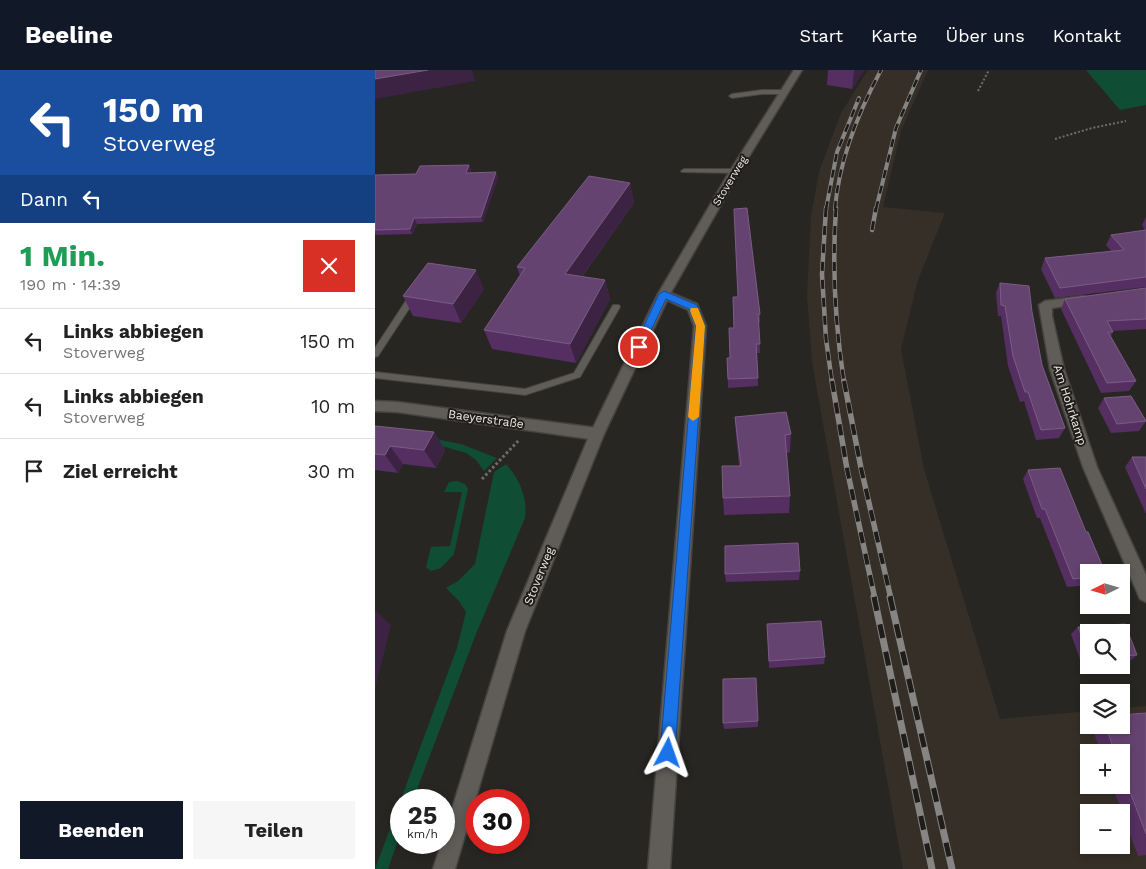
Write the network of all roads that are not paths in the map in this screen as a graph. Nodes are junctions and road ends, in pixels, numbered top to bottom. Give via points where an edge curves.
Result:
1 (798, 70) edge
2 (785, 92) junction
3 (732, 96) dead end
4 (684, 171) dead end
5 (735, 171) junction
6 (418, 289) edge
7 (664, 294) junction
8 (1096, 298) edge
9 (616, 307) dead end
10 (375, 354) edge
11 (375, 375) edge
12 (375, 406) edge
13 (597, 434) junction
14 (1146, 594) edge
15 (444, 869) edge
16 (659, 869) edge

1 - 2 street, Stoverweg
2 - 3 lane
2 - 5 street, Stoverweg
4 - 5 lane
5 - 7 street, Stoverweg
6 - 10 lane
7 - 13 street, Stoverweg
7 - 16 street via 693,307 701,326
8 - 14 street, Am Hohrkamp via 1045,305 1046,316 1057,369 1090,467
9 - 11 lane via 577,374 525,392
12 - 13 street, Baeyerstraße
13 - 15 street, Stoverweg via 516,631

